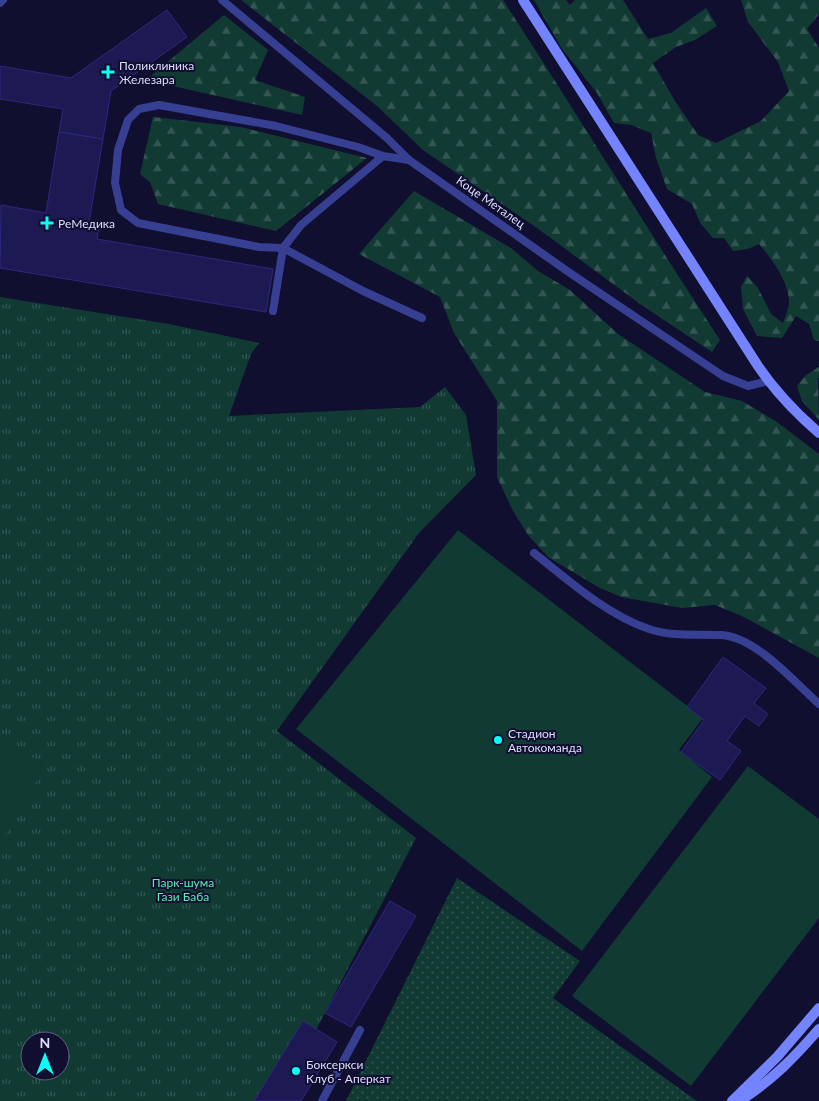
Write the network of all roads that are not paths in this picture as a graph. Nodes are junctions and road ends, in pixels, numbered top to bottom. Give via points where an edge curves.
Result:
1 (3, 0) edge
2 (222, 0) edge
3 (523, 0) edge
4 (0, 3) edge
5 (383, 156) junction
6 (409, 160) junction
7 (283, 248) junction
8 (273, 312) dead end
9 (422, 318) dead end
10 (769, 381) junction
11 (819, 433) edge
12 (534, 554) dead end
13 (819, 704) edge
14 (819, 1008) edge
15 (819, 1029) edge
16 (360, 1030) dead end
17 (322, 1101) edge
18 (732, 1101) edge
19 (740, 1101) edge

1 - 4 lane
2 - 6 lane, Коце Металец
3 - 10 street
5 - 6 lane
5 - 7 lane via 301,225
5 - 7 lane via 276,126 159,105 139,108 128,120 118,150 114,183 121,210 138,223 259,247
6 - 10 lane, Коце Металец via 722,376 748,386
7 - 8 lane
7 - 9 lane
10 - 11 street via 800,417
12 - 13 lane via 620,616 648,629 672,635 722,635 740,639 769,658
14 - 18 street via 777,1057
15 - 19 street via 788,1064
16 - 17 lane

